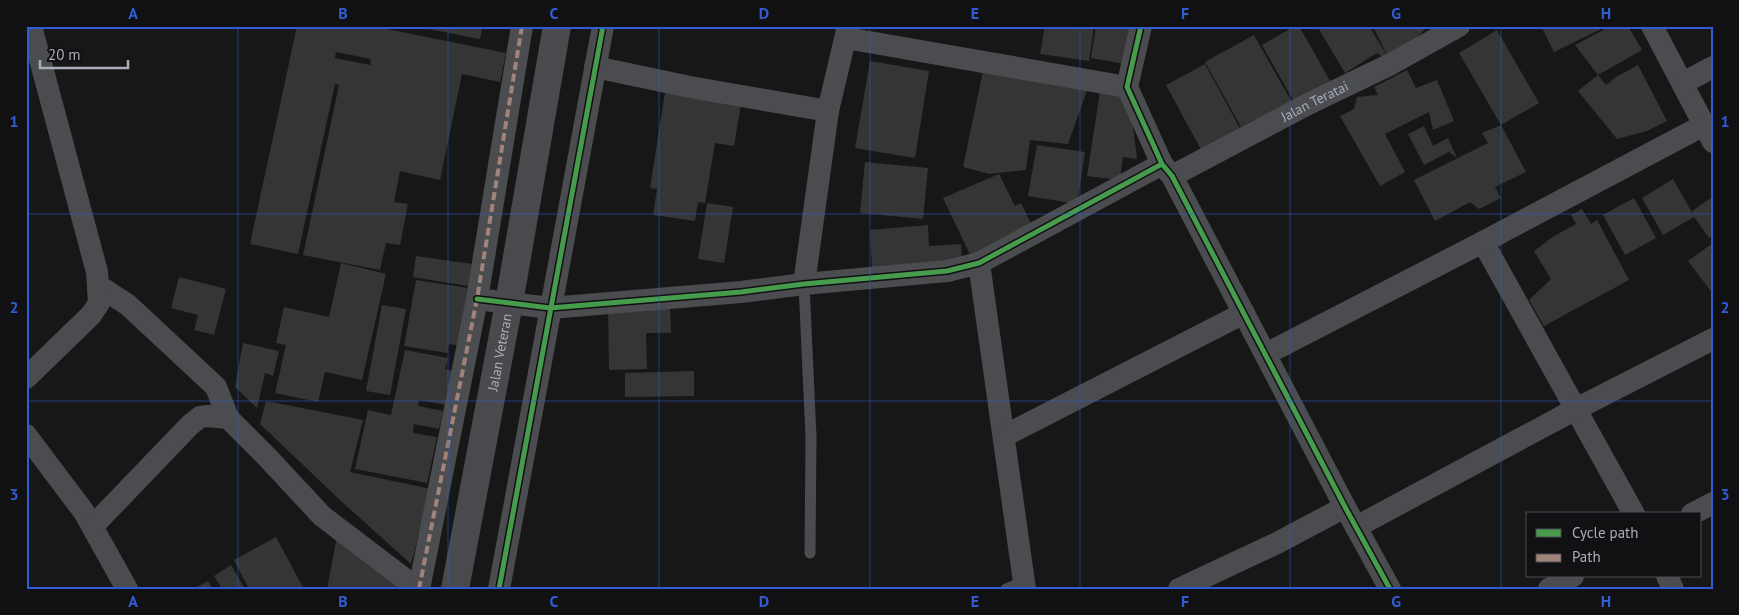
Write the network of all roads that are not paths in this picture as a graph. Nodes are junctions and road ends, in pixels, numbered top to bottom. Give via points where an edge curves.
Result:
1 (31, 26) edge
2 (522, 26) edge
3 (557, 26) edge
4 (603, 26) edge
5 (1141, 26) edge
6 (1459, 26) edge
7 (1652, 26) edge
8 (847, 32) edge
9 (1713, 66) edge
10 (595, 67) junction
11 (1683, 83) junction
12 (1127, 88) junction
13 (828, 111) junction
14 (1708, 134) edge
15 (1167, 170) junction
16 (1483, 242) junction
17 (979, 263) junction
18 (804, 284) junction
19 (99, 286) junction
20 (477, 298) junction
21 (509, 303) junction
22 (550, 308) junction
23 (1244, 312) junction
24 (1713, 339) edge
25 (1266, 354) junction
26 (26, 378) edge
27 (1576, 409) junction
28 (228, 418) junction
29 (26, 435) edge
30 (1004, 436) junction
31 (1713, 503) edge
32 (1345, 507) junction
33 (1633, 512) edge
34 (1696, 512) edge
35 (93, 526) junction
36 (1356, 526) junction
37 (810, 553) dead end
38 (1569, 578) edge
39 (1019, 586) edge
40 (126, 589) edge
41 (419, 589) edge
42 (455, 589) edge
43 (499, 589) edge
44 (1179, 589) edge
45 (1390, 589) edge
46 (1549, 589) edge

1 - 19 street
2 - 20 street
3 - 21 main road, Jalan Veteran
4 - 10 street
5 - 12 street
6 - 15 street, Jalan Teratai via 1392,64
7 - 11 street
8 - 12 street
8 - 13 street
9 - 11 street
10 - 13 street
10 - 22 street
11 - 14 street
12 - 15 street
13 - 18 street
14 - 16 street
15 - 17 street, Jalan Teratai
15 - 23 street
16 - 25 street
16 - 27 street
17 - 18 street, Jalan Teratai via 947,271
17 - 30 street
18 - 22 street, Jalan Teratai
18 - 37 lane via 811,437
19 - 26 street via 99,303 91,315
19 - 28 street via 128,305 216,387
20 - 21 street, Jalan Teratai
20 - 41 street
21 - 22 street, Jalan Teratai
21 - 42 main road, Jalan Veteran
22 - 43 street
23 - 25 street
23 - 30 street
24 - 27 street
25 - 32 street
27 - 33 street
27 - 36 street
28 - 35 street via 200,417 190,425
28 - 41 street via 322,516
29 - 35 street
30 - 39 street
31 - 34 street
32 - 36 street
32 - 44 street
35 - 40 street
36 - 45 street
38 - 46 street

